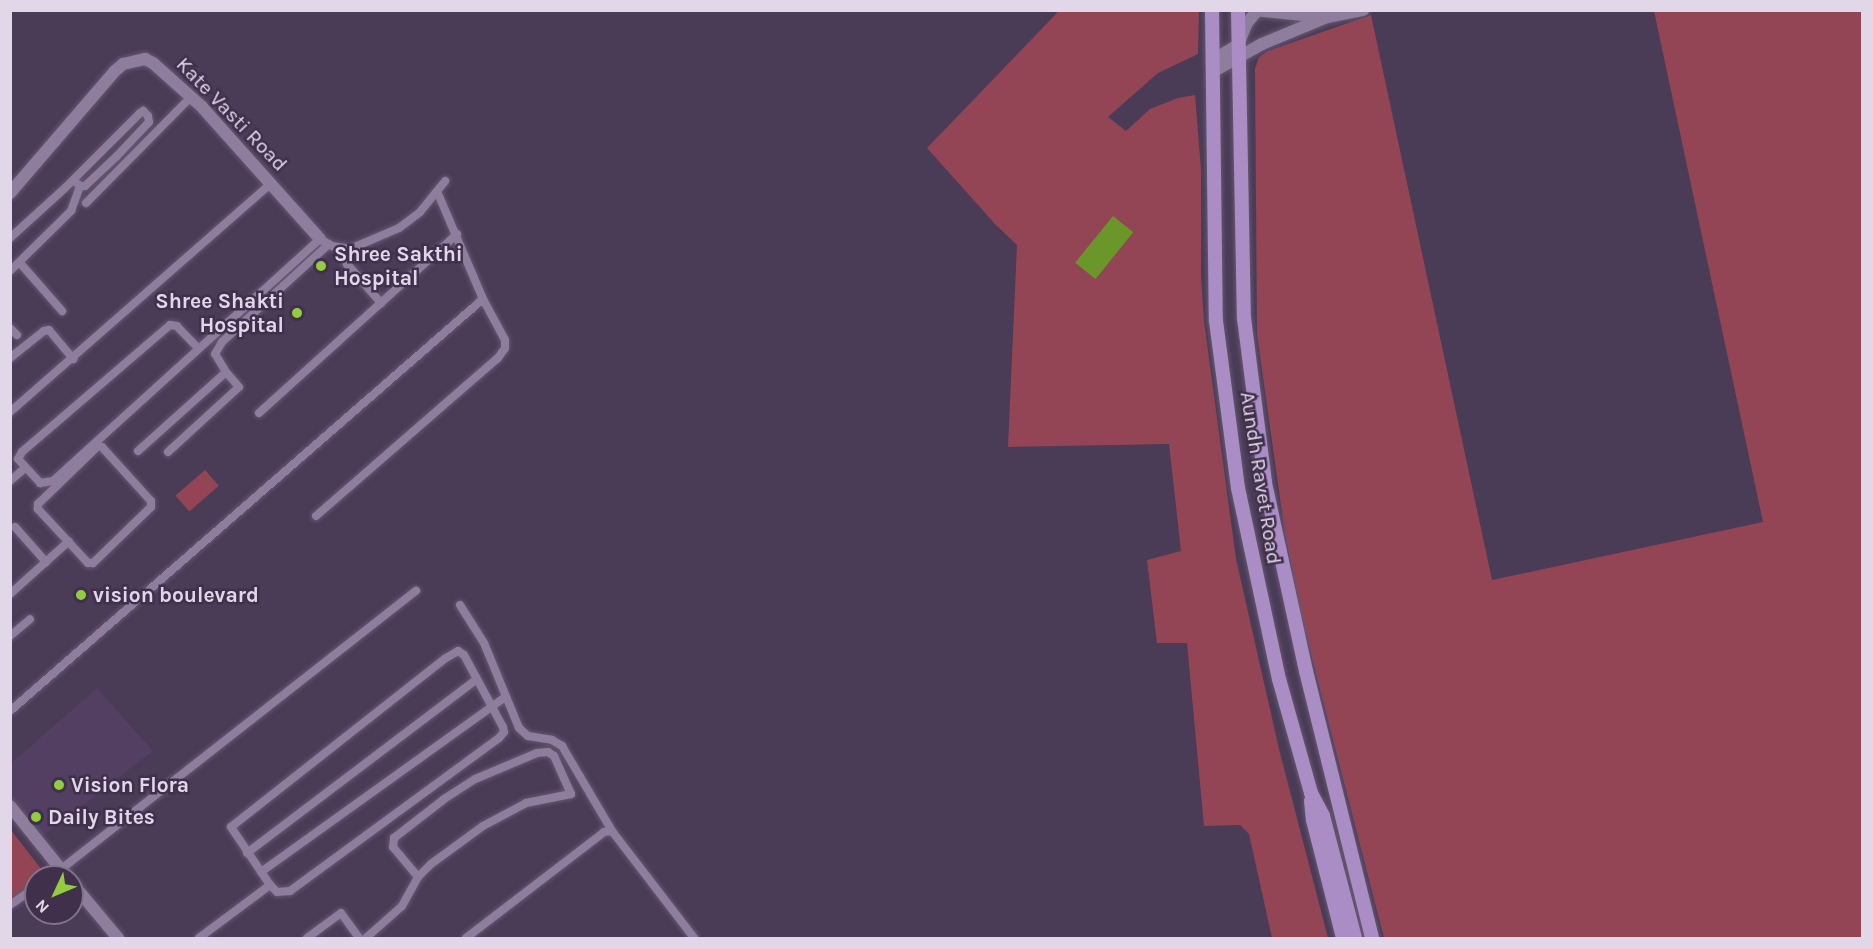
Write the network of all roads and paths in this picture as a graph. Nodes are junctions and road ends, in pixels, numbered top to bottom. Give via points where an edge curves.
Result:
1 (1212, 10) edge
2 (1238, 10) edge
3 (1363, 10) edge
4 (1255, 11) edge
5 (1327, 17) junction
6 (1238, 52) junction
7 (1214, 65) junction
8 (191, 97) junction
9 (445, 181) dead end
10 (77, 183) junction
11 (272, 183) junction
12 (437, 191) junction
13 (10, 193) edge
14 (86, 203) dead end
15 (457, 234) junction
16 (10, 238) edge
17 (324, 241) junction
18 (342, 249) junction
19 (20, 263) junction
20 (10, 271) edge
21 (483, 299) junction
22 (381, 303) junction
23 (62, 310) dead end
24 (10, 327) edge
25 (17, 335) dead end
26 (198, 348) junction
27 (10, 358) edge
28 (73, 359) junction
29 (226, 372) junction
30 (10, 412) edge
31 (259, 413) dead end
32 (138, 451) dead end
33 (168, 452) dead end
34 (25, 468) junction
35 (10, 481) edge
36 (316, 516) dead end
37 (15, 527) dead end
38 (69, 541) junction
39 (46, 562) junction
40 (416, 591) dead end
41 (10, 594) edge
42 (460, 605) dead end
43 (30, 619) dead end
44 (10, 636) edge
45 (477, 679) junction
46 (505, 698) junction
47 (490, 706) junction
48 (10, 711) edge
49 (1311, 793) junction
50 (10, 806) edge
51 (612, 831) junction
52 (247, 853) junction
53 (53, 865) edge
54 (73, 865) edge
55 (261, 872) junction
56 (418, 877) junction
57 (270, 885) junction
58 (24, 895) edge
59 (84, 898) edge
60 (10, 905) edge
61 (118, 939) edge
62 (199, 939) edge
63 (307, 939) edge
64 (359, 939) edge
65 (366, 939) edge
66 (466, 939) edge
67 (694, 939) edge
68 (1343, 939) edge
69 (1355, 939) edge
70 (1372, 939) edge

1 - 7 main road, Aundh Ravet Road
2 - 6 main road, Aundh Ravet Road
3 - 5 street
4 - 5 street
4 - 6 street
5 - 6 street
6 - 7 street
6 - 70 main road, Aundh Ravet Road via 1244,318 1265,483
7 - 49 main road, Aundh Ravet Road via 1216,321 1231,441 1279,679
8 - 11 street, Kate Vasti Road
8 - 13 street, Kate Vasti Road via 145,59 123,64
8 - 14 street
9 - 12 street
10 - 10 street via 143,111 149,122 85,186
10 - 16 street
10 - 19 street via 71,211
11 - 17 street, Kate Vasti Road
11 - 28 street
12 - 15 street
12 - 18 street via 410,221 350,249
15 - 21 street
15 - 22 street
17 - 18 street
17 - 26 street
17 - 29 street via 218,346 215,354
18 - 22 street via 347,264
19 - 20 street
19 - 23 street
21 - 36 street via 505,340 502,353
21 - 48 street
22 - 31 street
24 - 25 street
26 - 34 street via 53,481 40,483
26 - 34 street via 177,326 170,325 22,452 18,459
27 - 28 street via 49,330
28 - 30 street
29 - 32 street
29 - 33 street via 239,387
34 - 35 street
37 - 39 street
38 - 38 street via 88,563 93,563 151,507 151,501 102,447 98,446 38,504 38,509
38 - 39 street
39 - 41 street
40 - 54 street
42 - 46 street via 484,644
43 - 44 street
45 - 47 street
45 - 52 street
45 - 52 street via 464,655 458,651 446,658 231,827
46 - 47 street
46 - 51 street via 513,718 528,736 562,746
47 - 55 street
47 - 57 street via 503,727 499,738 290,891 277,892
49 - 68 main road via 1313,820
49 - 69 main road, Aundh Ravet Road via 1323,816
50 - 53 street
51 - 66 street via 604,832
51 - 67 street
52 - 55 street
55 - 57 street
56 - 56 street via 393,847 394,838 475,779 537,753 554,756 571,794 526,803 483,826
56 - 65 street via 402,906
57 - 62 street
58 - 60 street
59 - 61 street
63 - 64 street via 341,913

